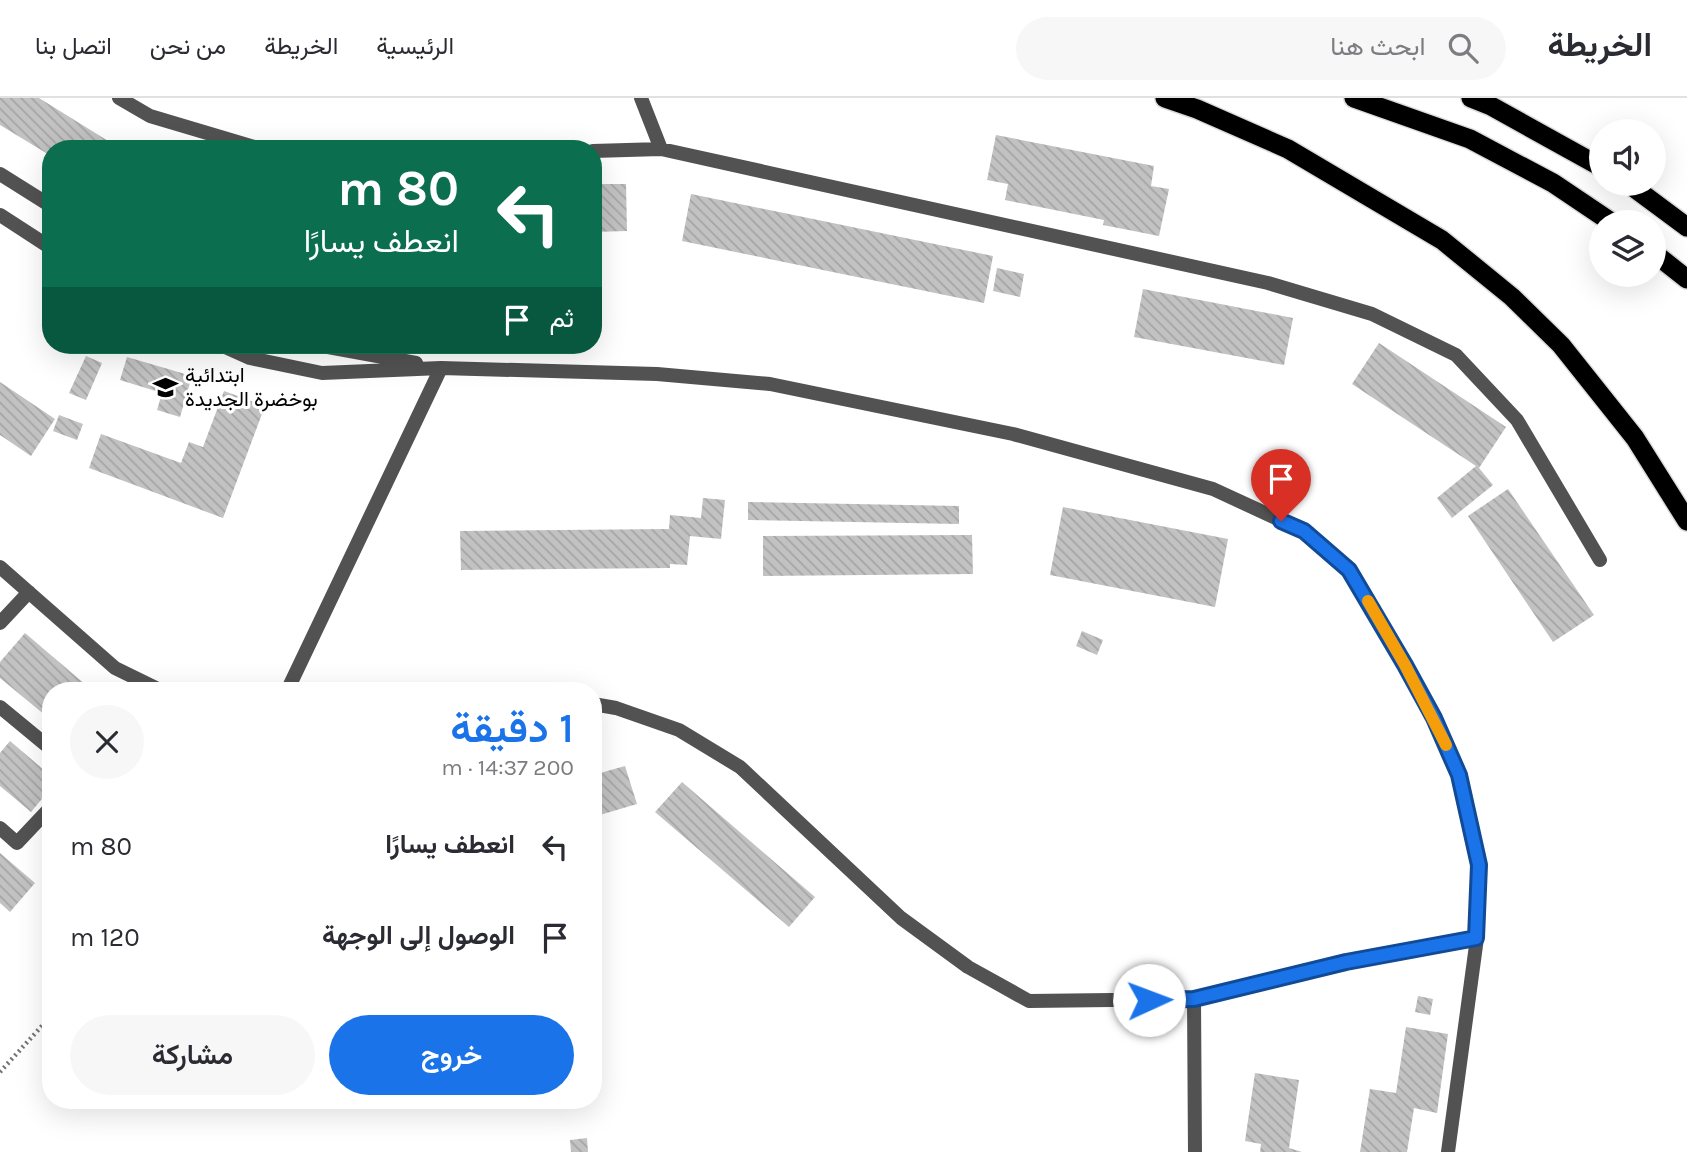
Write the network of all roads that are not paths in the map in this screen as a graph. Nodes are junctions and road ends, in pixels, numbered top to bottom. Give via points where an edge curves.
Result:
1 (119, 98) edge
2 (640, 98) edge
3 (1165, 98) edge
4 (1354, 98) edge
5 (1471, 98) edge
6 (230, 140) edge
7 (661, 149) junction
8 (602, 151) edge
9 (1589, 160) edge
10 (0, 174) edge
11 (1646, 196) edge
12 (42, 200) edge
13 (1593, 210) edge
14 (0, 215) edge
15 (1687, 226) edge
16 (42, 242) edge
17 (1666, 262) edge
18 (1687, 279) edge
19 (241, 354) edge
20 (366, 354) edge
21 (441, 368) junction
22 (1687, 521) edge
23 (1600, 560) dead end
24 (0, 567) edge
25 (29, 592) junction
26 (0, 623) edge
27 (144, 682) edge
28 (291, 682) edge
29 (602, 706) edge
30 (0, 707) edge
31 (42, 742) edge
32 (42, 816) edge
33 (0, 828) edge
34 (1476, 938) junction
35 (1194, 999) junction
36 (1195, 1152) edge
37 (1448, 1152) edge

1 - 6 street via 150,117
2 - 7 street
3 - 22 highway via 1287,149 1443,240 1561,345 1635,438
4 - 13 highway via 1470,139
5 - 9 highway
7 - 8 street
7 - 23 street via 1268,283 1372,314 1456,355 1517,420
10 - 12 street
11 - 15 highway
14 - 16 street
17 - 18 highway
19 - 21 street via 322,373
20 - 21 street
21 - 28 street
21 - 34 street via 657,374 769,384 1013,434 1213,489 1304,531 1349,570 1434,718 1459,775 1479,865
24 - 25 street
25 - 26 street
25 - 27 street via 115,668
29 - 35 street via 679,730 740,767 901,918 968,967 1030,1001
30 - 31 street
32 - 33 street via 17,842
34 - 35 street via 1346,962
34 - 37 street
35 - 36 street

